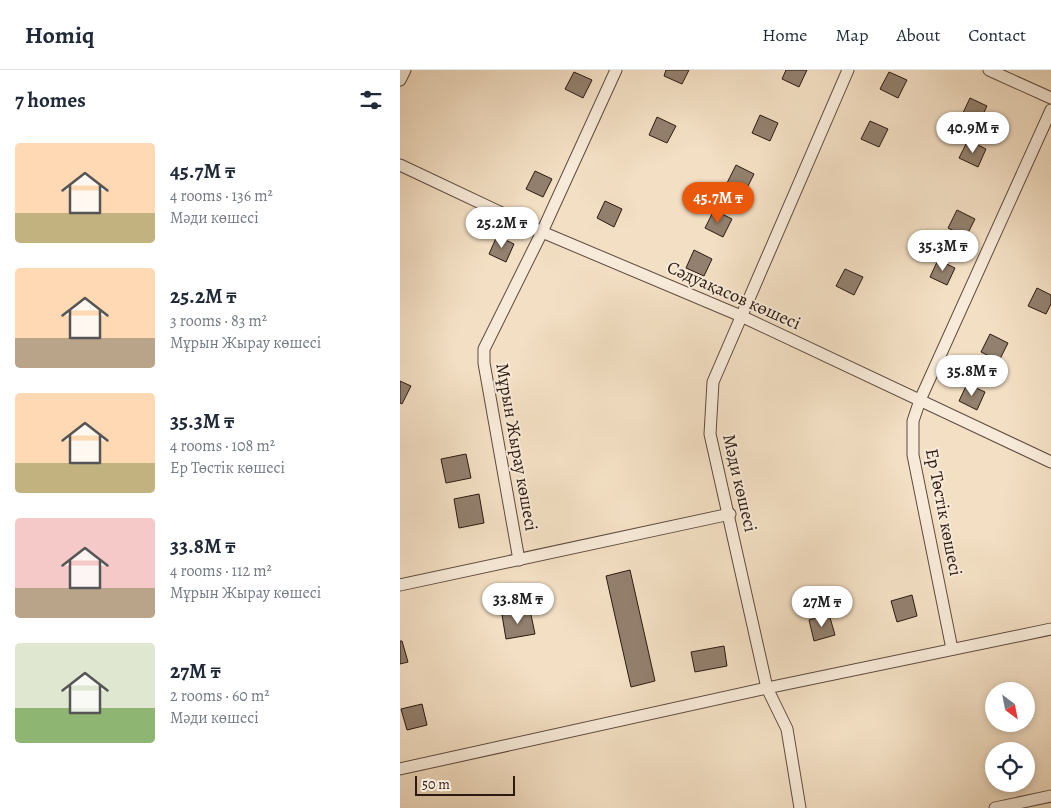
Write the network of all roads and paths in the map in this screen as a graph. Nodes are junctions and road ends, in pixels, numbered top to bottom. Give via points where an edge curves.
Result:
1 (405, 70) edge
2 (616, 70) edge
3 (848, 70) edge
4 (989, 70) edge
5 (400, 80) edge
6 (1051, 98) edge
7 (1051, 110) edge
8 (400, 165) edge
9 (542, 232) junction
10 (741, 316) junction
11 (920, 400) junction
12 (1051, 462) edge
13 (730, 514) junction
14 (519, 560) junction
15 (400, 585) edge
16 (1051, 629) edge
17 (952, 649) junction
18 (768, 688) junction
19 (400, 769) edge
20 (1051, 796) edge
21 (800, 808) edge
22 (995, 808) edge

1 - 5 street
2 - 9 street, Мұрын Жырау көшесі
3 - 10 street, Мәди көшесі
4 - 6 street
7 - 11 street, Ер Төстік көшесі
8 - 9 street, Сәдуақасов көшесі
9 - 10 street, Сәдуақасов көшесі
9 - 14 street, Мұрын Жырау көшесі via 484,349
10 - 11 street, Сәдуақасов көшесі
10 - 13 street, Мәди көшесі via 714,382 710,434
11 - 12 street, Сәдуақасов көшесі
11 - 17 street, Ер Төстік көшесі via 913,422 913,455
13 - 14 street
13 - 18 street, Мәди көшесі
14 - 15 street
16 - 17 street
17 - 18 street
18 - 19 street
18 - 21 street, Мәди көшесі via 787,729
20 - 22 street

